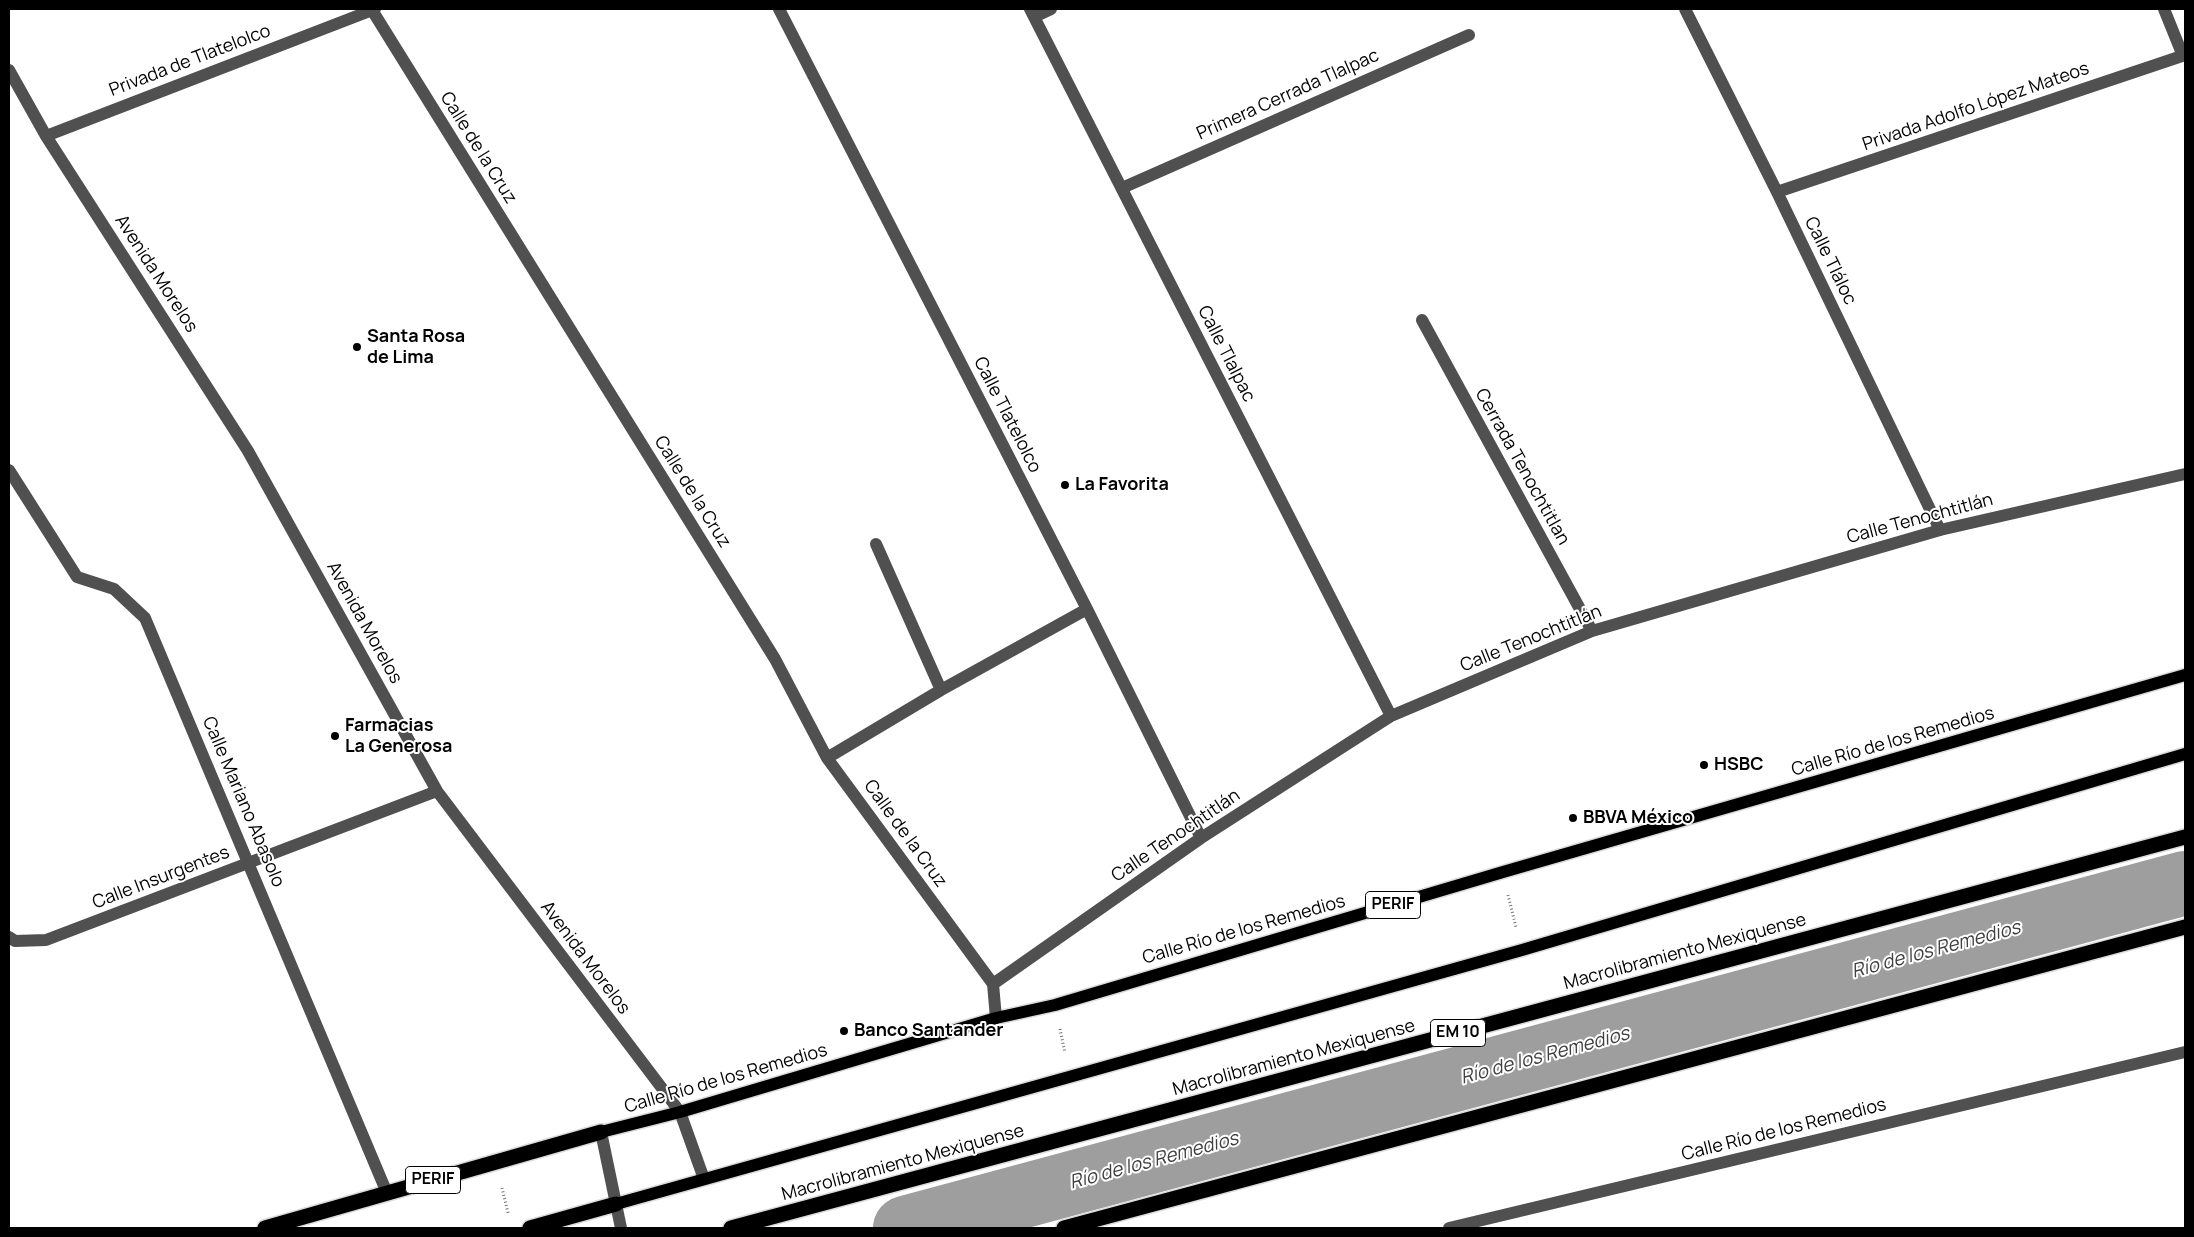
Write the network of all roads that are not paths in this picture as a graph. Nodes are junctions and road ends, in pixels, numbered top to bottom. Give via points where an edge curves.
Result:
1 (373, 9) edge
2 (779, 9) edge
3 (1051, 9) edge
4 (1685, 9) edge
5 (2164, 9) edge
6 (1032, 13) edge
7 (1469, 35) dead end
8 (2184, 55) edge
9 (9, 70) edge
10 (46, 136) junction
11 (1122, 188) junction
12 (1777, 192) junction
13 (1422, 320) dead end
14 (9, 470) edge
15 (2185, 474) edge
16 (1940, 530) junction
17 (876, 544) dead end
18 (1087, 609) junction
19 (1592, 631) junction
20 (2185, 676) edge
21 (941, 690) junction
22 (1391, 716) junction
23 (2185, 754) edge
24 (827, 758) junction
25 (437, 791) junction
26 (2185, 837) edge
27 (1201, 838) junction
28 (250, 863) junction
29 (2185, 927) edge
30 (9, 937) edge
31 (993, 984) junction
32 (996, 1018) junction
33 (2185, 1052) edge
34 (680, 1112) junction
35 (601, 1132) junction
36 (704, 1179) junction
37 (387, 1193) junction
38 (616, 1204) junction
39 (1466, 1226) edge
40 (265, 1228) edge
41 (530, 1228) edge
42 (620, 1228) edge
43 (731, 1228) edge
44 (1064, 1228) edge
45 (1449, 1228) edge

1 - 10 street, Privada de Tlatelolco
1 - 24 street, Calle de la Cruz via 776,659
2 - 18 street, Calle Tlatelolco
3 - 6 street
4 - 12 street, Calle Tláloc
5 - 8 street
6 - 11 street, Calle Tlalpac
7 - 11 street, Primera Cerrada Tlalpac
8 - 12 street, Privada Adolfo López Mateos
9 - 10 street, Avenida Morelos
10 - 25 street, Avenida Morelos via 248,450
11 - 22 street, Calle Tlalpac
12 - 16 street, Calle Tláloc
13 - 19 street, Cerrada Tenochtitlan
14 - 28 street, Calle Mariano Abasolo via 77,577 114,589 145,618
15 - 16 street, Calle Tenochtitlán
16 - 19 street, Calle Tenochtitlán
17 - 21 street
18 - 21 street
18 - 27 street, Calle Tlatelolco
19 - 22 street, Calle Tenochtitlán
20 - 32 main road, Calle Río de los Remedios / PERIF via 1055,1005
21 - 24 street
22 - 27 street, Calle Tenochtitlán
23 - 36 main road via 1522,950
24 - 31 street, Calle de la Cruz
25 - 28 street, Calle Insurgentes
25 - 34 street, Avenida Morelos
26 - 43 highway, Macrolibramiento Mexiquense / EM 10
27 - 31 street, Calle Tenochtitlán
28 - 30 street, Calle Insurgentes via 46,940 15,941
28 - 37 street, Calle Mariano Abasolo
29 - 44 highway
31 - 32 street
32 - 34 main road, Calle Río de los Remedios / PERIF
33 - 39 street, Calle Río de los Remedios
34 - 35 main road, Calle Río de los Remedios / PERIF
34 - 36 street, Avenida Morelos
35 - 37 highway, PERIF
35 - 38 street
36 - 38 main road
37 - 40 highway, PERIF
38 - 41 highway
38 - 42 street
39 - 45 street, Calle Río de los Remedios

